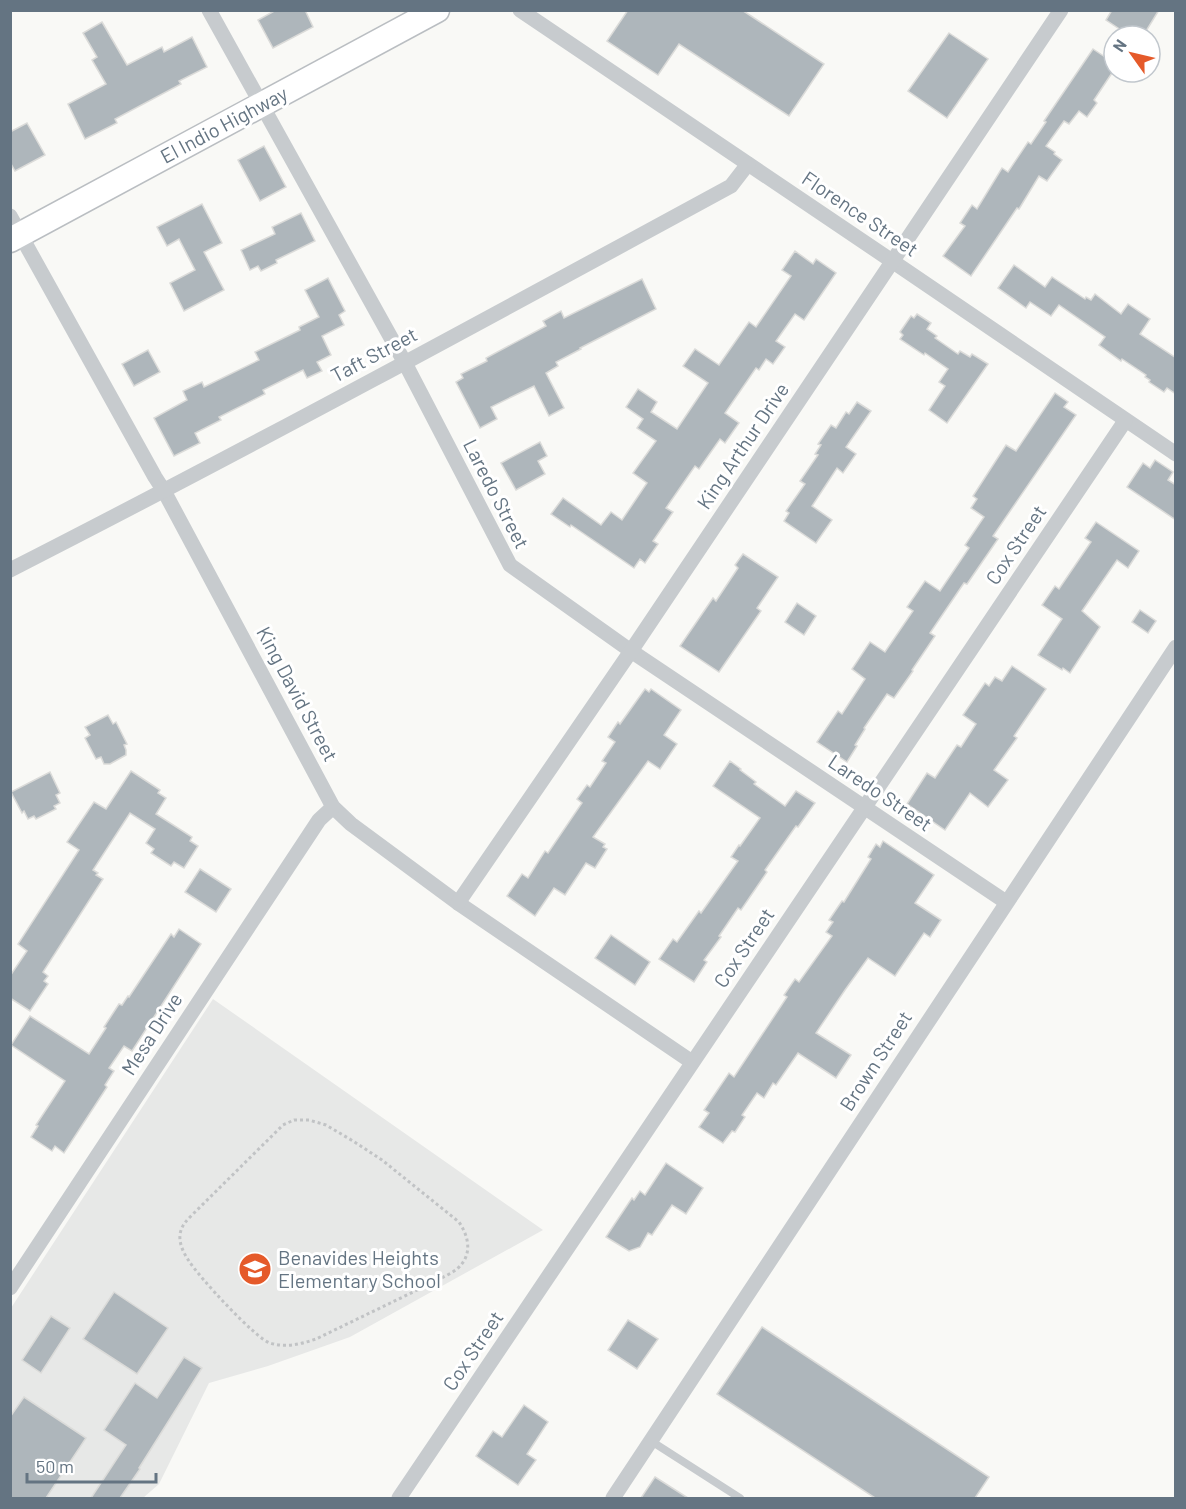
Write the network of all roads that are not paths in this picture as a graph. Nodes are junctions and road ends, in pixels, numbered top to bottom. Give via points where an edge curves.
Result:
1 (209, 10) edge
2 (437, 10) edge
3 (520, 10) edge
4 (1060, 10) edge
5 (262, 105) junction
6 (748, 165) junction
7 (14, 230) edge
8 (892, 261) junction
9 (405, 363) junction
10 (1125, 421) junction
11 (1176, 454) edge
12 (164, 491) junction
13 (10, 570) edge
14 (1176, 647) edge
15 (631, 651) junction
16 (333, 807) junction
17 (864, 807) junction
18 (1006, 902) junction
19 (458, 903) junction
20 (692, 1062) junction
21 (10, 1288) edge
22 (651, 1441) junction
23 (399, 1498) edge
24 (613, 1498) edge
25 (740, 1498) edge

1 - 5 street, Laredo Street
2 - 5 main road, El Indio Highway
3 - 6 street, Florence Street
4 - 8 street, King Arthur Drive
5 - 7 main road, El Indio Highway
5 - 9 street, Laredo Street
6 - 8 street, Florence Street
6 - 9 street, Taft Street via 731,186
7 - 12 street, King David Street
8 - 10 street, Florence Street
8 - 15 street, King Arthur Drive
9 - 12 street, Taft Street
9 - 15 street, Laredo Street via 510,565
10 - 11 street, Florence Street
10 - 17 street, Cox Street
12 - 13 street, Taft Street
12 - 16 street, King David Street
14 - 18 street, Brown Street
15 - 17 street, Laredo Street
15 - 19 street, King Arthur Drive
16 - 19 street, King David Street
16 - 21 street, Mesa Drive via 318,820
17 - 18 street, Laredo Street
17 - 20 street, Cox Street
18 - 22 street, Brown Street
19 - 20 street, King David Street
20 - 23 street, Cox Street
22 - 24 street, Brown Street
22 - 25 lane

